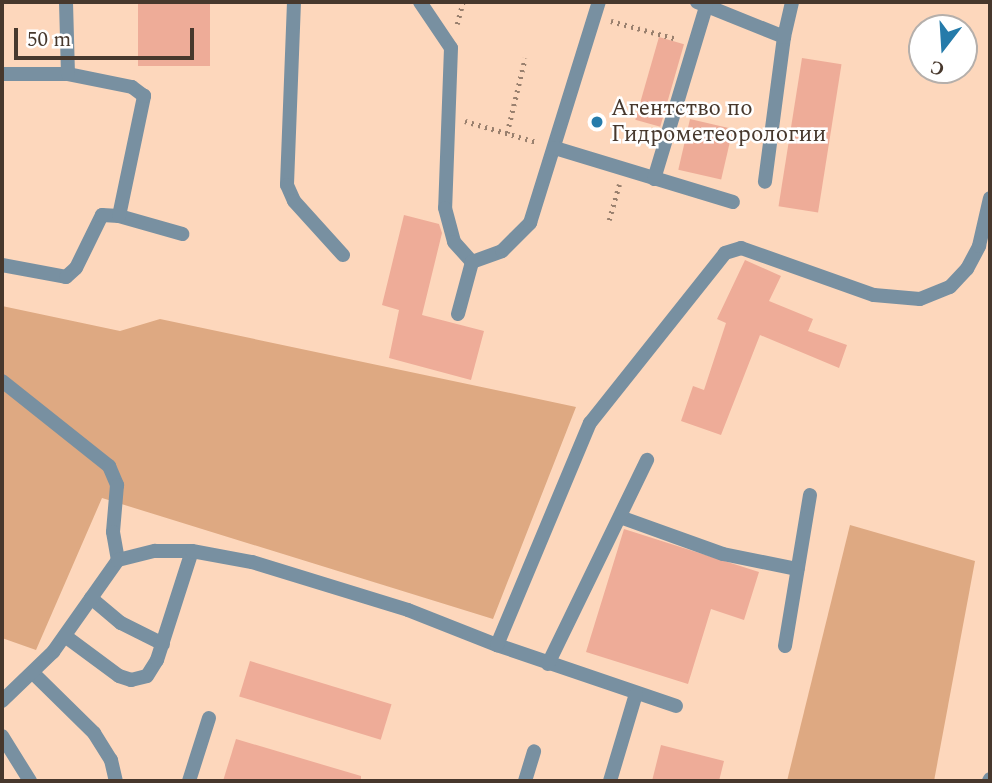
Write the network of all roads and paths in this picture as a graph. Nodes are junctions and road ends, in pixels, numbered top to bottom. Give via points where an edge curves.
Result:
1 (66, 2) edge
2 (294, 2) edge
3 (420, 2) edge
4 (792, 2) edge
5 (701, 4) edge
6 (597, 9) edge
7 (784, 37) junction
8 (694, 44) junction
9 (525, 58) dead end
10 (2, 74) edge
11 (68, 75) junction
12 (447, 116) junction
13 (507, 133) junction
14 (555, 148) junction
15 (624, 169) junction
16 (654, 179) junction
17 (765, 182) dead end
18 (990, 198) edge
19 (733, 202) dead end
20 (119, 216) junction
21 (609, 220) dead end
22 (182, 234) dead end
23 (343, 255) dead end
24 (472, 262) junction
25 (2, 265) edge
26 (458, 314) dead end
27 (2, 381) edge
28 (647, 460) dead end
29 (810, 495) dead end
30 (620, 517) junction
31 (192, 551) junction
32 (118, 560) junction
33 (797, 569) junction
34 (91, 598) junction
35 (65, 636) junction
36 (163, 644) junction
37 (497, 645) junction
38 (785, 646) dead end
39 (548, 664) junction
40 (33, 673) junction
41 (636, 694) junction
42 (2, 701) edge
43 (676, 706) dead end
44 (209, 718) dead end
45 (2, 736) edge
46 (534, 751) dead end
47 (30, 781) edge
48 (116, 781) edge
49 (189, 781) edge
50 (525, 781) edge
51 (610, 781) edge

1 - 11 street
2 - 23 street via 287,185 294,201
3 - 12 street via 452,48
4 - 7 street
5 - 7 street
5 - 8 street
6 - 8 path
6 - 14 street
7 - 17 street
8 - 16 street
9 - 13 path
10 - 11 street
11 - 20 street via 132,87 144,96
12 - 13 path
12 - 24 street via 445,208 454,242
13 - 14 path
14 - 15 street
14 - 24 street via 536,210 523,233 502,251
15 - 16 street
15 - 21 path
16 - 19 street
18 - 37 street via 979,246 967,269 950,287 920,299 874,295 741,248 725,253 590,423
20 - 22 street
20 - 25 street via 102,215 76,268 66,277
24 - 26 street
27 - 32 street via 109,466 117,485 113,532
28 - 30 street
29 - 33 street
30 - 33 street via 723,554
30 - 39 street
31 - 32 street via 155,551
31 - 36 street
31 - 37 street via 251,562 362,594
32 - 34 street
33 - 38 street
34 - 35 street
34 - 36 street via 121,624
35 - 36 street via 106,669 131,680 147,676
35 - 40 street
37 - 39 street
39 - 41 street
40 - 42 street
40 - 48 street via 94,733 111,760
41 - 43 street
41 - 51 street
44 - 49 street
45 - 47 street
46 - 50 street

